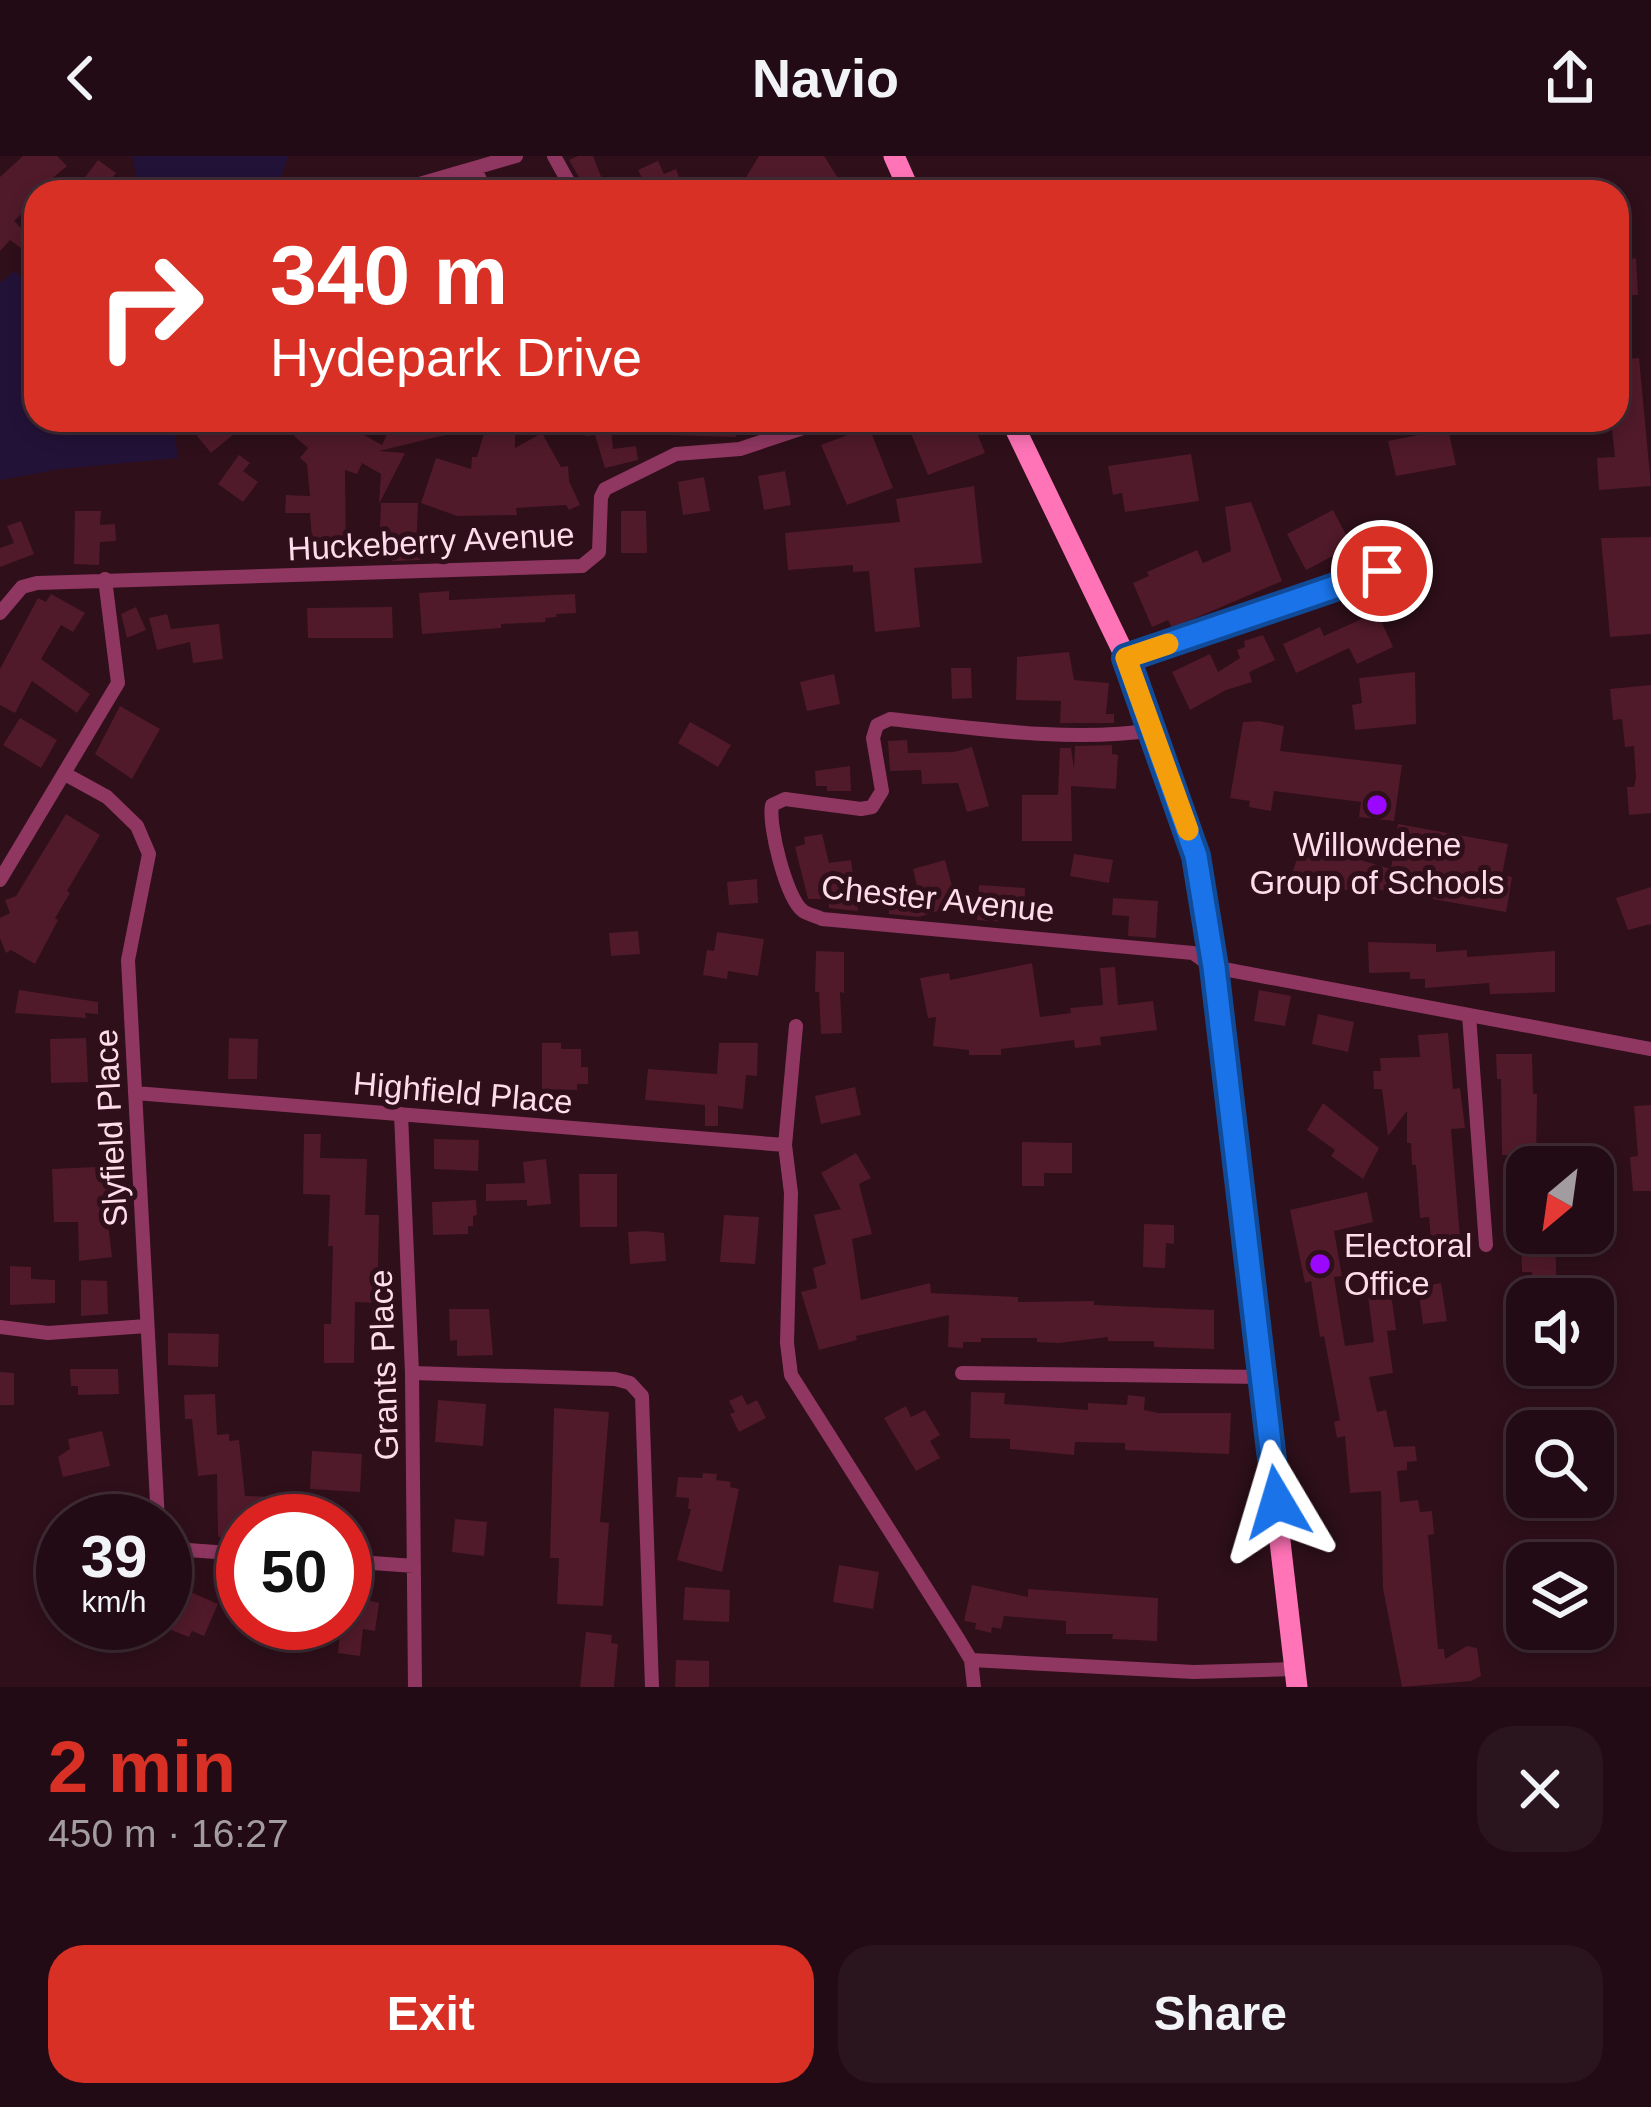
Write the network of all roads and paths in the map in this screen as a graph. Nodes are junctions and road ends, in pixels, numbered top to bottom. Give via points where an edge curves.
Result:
1 (516, 156) edge
2 (475, 169) junction
3 (457, 180) edge
4 (480, 180) edge
5 (791, 432) edge
6 (1017, 432) edge
7 (1382, 571) dead end
8 (104, 579) junction
9 (0, 613) edge
10 (1126, 658) junction
11 (1155, 730) junction
12 (65, 774) junction
13 (0, 880) edge
14 (1214, 967) junction
15 (1469, 1015) junction
16 (796, 1026) dead end
17 (1651, 1049) edge
18 (135, 1093) junction
19 (401, 1114) junction
20 (785, 1145) junction
21 (1486, 1245) dead end
22 (147, 1326) junction
23 (0, 1328) edge
24 (962, 1372) dead end
25 (412, 1373) junction
26 (1263, 1377) junction
27 (156, 1494) edge
28 (372, 1563) edge
29 (414, 1565) junction
30 (971, 1660) junction
31 (1297, 1678) edge
32 (1194, 1679) edge
33 (415, 1687) edge
34 (652, 1687) edge
35 (974, 1687) edge

1 - 2 street
2 - 3 street
2 - 4 street
5 - 8 street, Huckeberry Avenue via 740,449 676,454 605,489 599,552 582,566
6 - 10 main road
7 - 10 street
8 - 9 street, Huckeberry Avenue via 22,587
8 - 12 street via 118,683
10 - 11 main road
11 - 14 main road via 1196,856
11 - 14 street, Chester Avenue via 1118,736 890,719 873,738 882,791 872,807 785,799 772,805 770,819 791,896 822,919 1193,953
12 - 13 street
12 - 18 street, Slyfield Place via 137,826 149,854 128,960
14 - 15 street
14 - 26 main road
15 - 17 street
15 - 21 street
16 - 20 street
18 - 19 street, Highfield Place
18 - 22 street, Slyfield Place
19 - 20 street, Highfield Place
19 - 25 street, Grants Place
20 - 30 street via 791,1376
22 - 23 street
22 - 27 street, Slyfield Place
24 - 26 street
25 - 29 street, Grants Place
25 - 34 street via 615,1378 642,1396
26 - 31 main road
28 - 29 street
29 - 33 street, Grants Place
30 - 32 street
30 - 35 street
31 - 32 street

